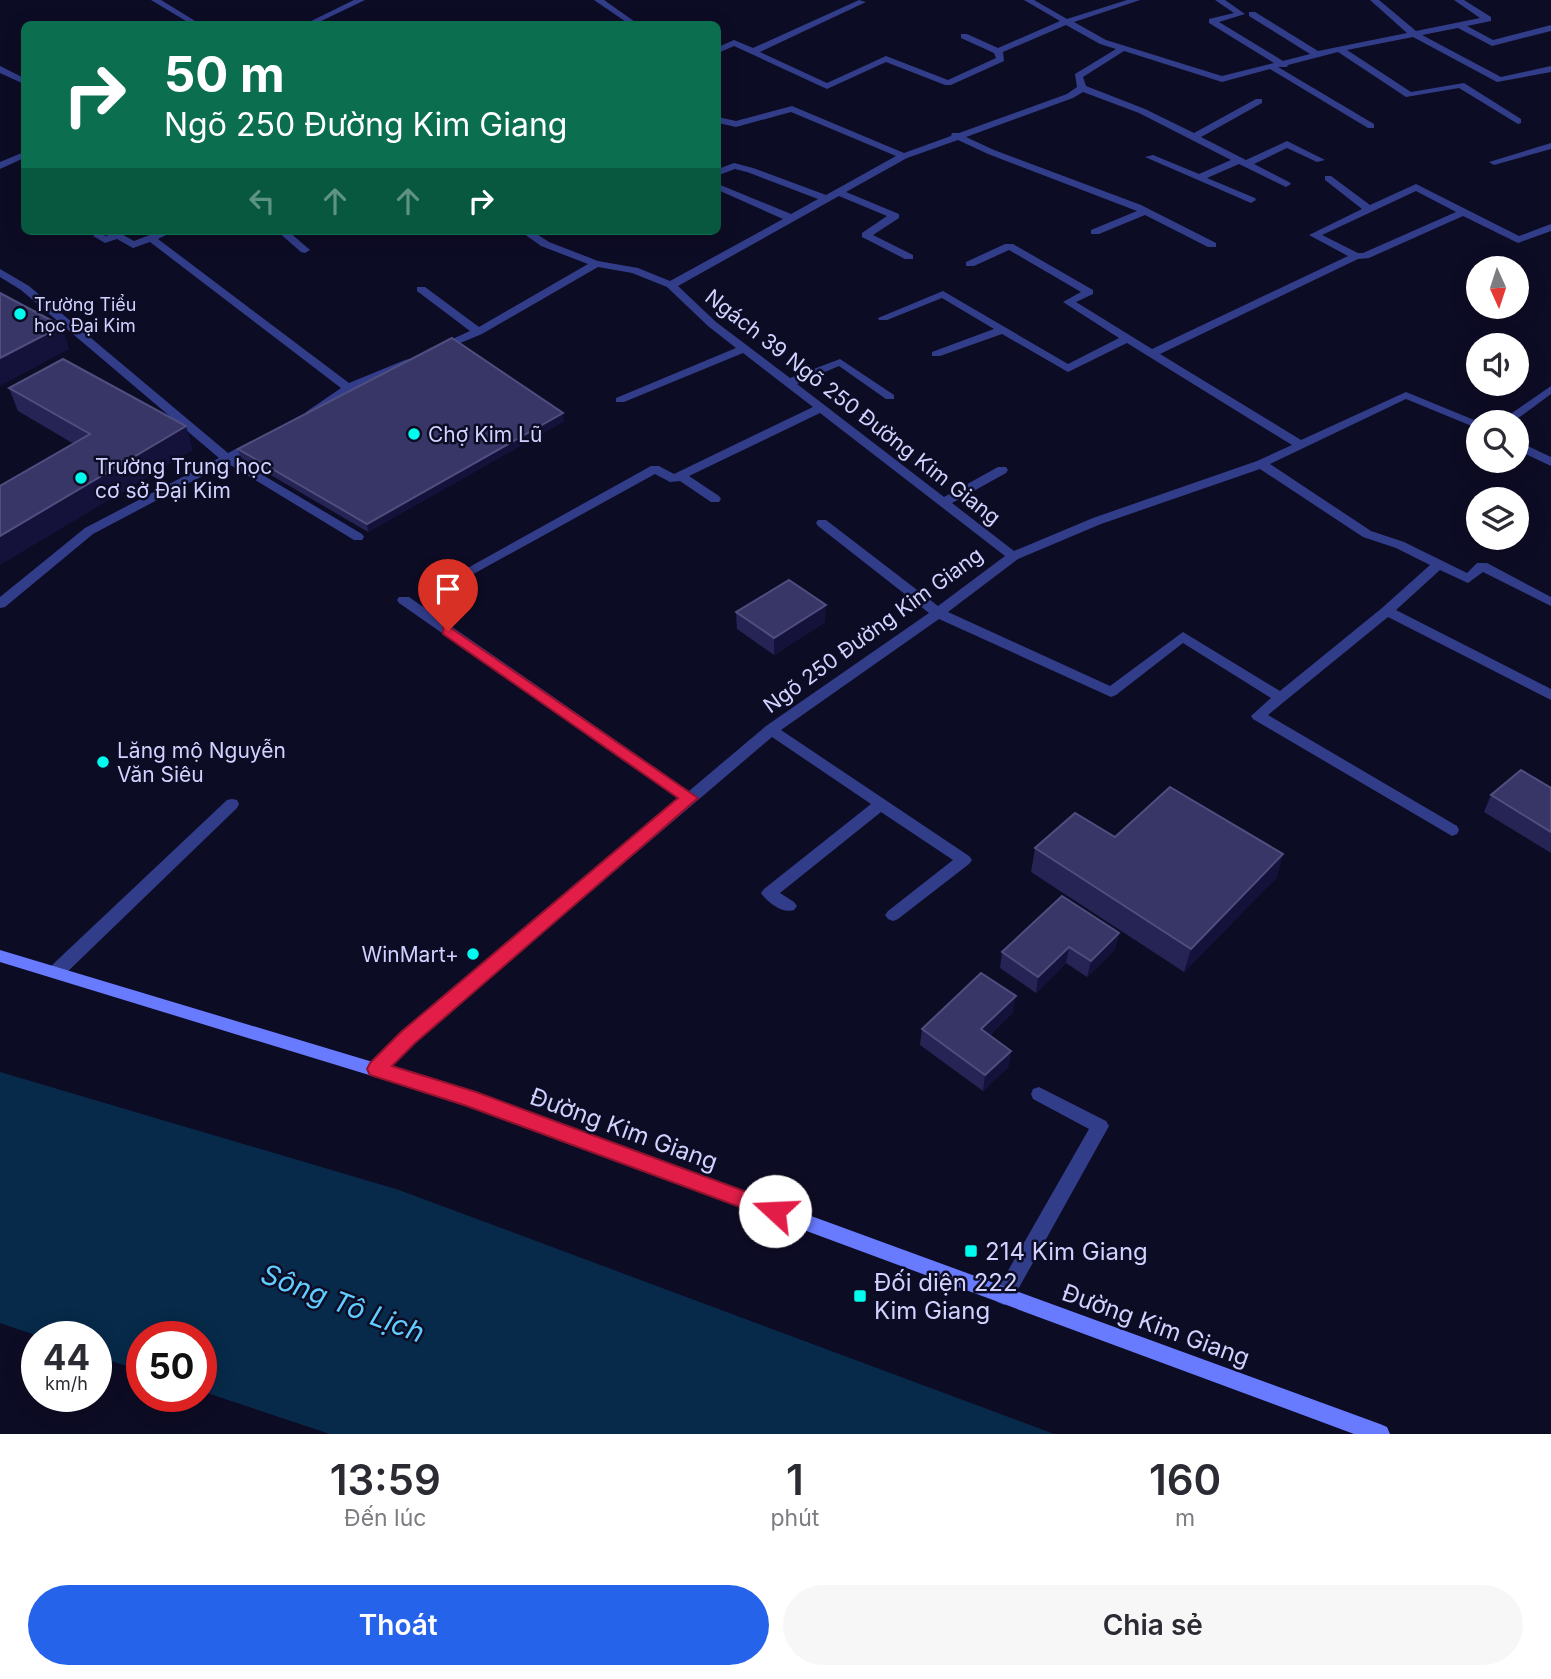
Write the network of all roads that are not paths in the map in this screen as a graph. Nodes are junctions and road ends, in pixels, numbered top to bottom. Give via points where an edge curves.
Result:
1 (155, 0) edge
2 (360, 0) edge
3 (598, 0) edge
4 (1028, 0) edge
5 (1136, 0) edge
6 (1219, 0) edge
7 (1374, 0) edge
8 (1458, 0) edge
9 (863, 2) dead end
10 (1252, 14) dead end
11 (192, 21) edge
12 (315, 21) edge
13 (630, 21) edge
14 (1065, 22) junction
15 (1460, 25) junction
16 (1551, 28) edge
17 (1415, 34) junction
18 (964, 36) dead end
19 (1123, 48) junction
20 (721, 49) edge
21 (1340, 49) junction
22 (754, 51) junction
23 (998, 51) junction
24 (1318, 55) junction
25 (1284, 65) junction
26 (1273, 68) junction
27 (0, 69) edge
28 (1551, 69) edge
29 (21, 80) edge
30 (1082, 88) junction
31 (1259, 101) dead end
32 (721, 121) edge
33 (1518, 121) dead end
34 (1371, 127) dead end
35 (955, 135) junction
36 (1194, 137) junction
37 (1551, 146) edge
38 (21, 156) edge
39 (904, 156) junction
40 (1150, 157) dead end
41 (1320, 160) dead end
42 (3, 162) edge
43 (1242, 162) junction
44 (1494, 162) dead end
45 (721, 171) edge
46 (1202, 177) junction
47 (1328, 178) dead end
48 (1286, 184) dead end
49 (721, 188) edge
50 (838, 192) junction
51 (826, 199) junction
52 (1251, 200) dead end
53 (1369, 209) junction
54 (1145, 211) junction
55 (1463, 212) junction
56 (793, 219) junction
57 (1551, 227) edge
58 (1095, 232) dead end
59 (158, 235) edge
60 (287, 235) edge
61 (531, 235) edge
62 (98, 236) dead end
63 (150, 238) junction
64 (1212, 245) dead end
65 (305, 250) dead end
66 (1356, 256) junction
67 (909, 257) dead end
68 (596, 264) junction
69 (970, 264) dead end
70 (0, 272) edge
71 (671, 285) junction
72 (417, 287) dead end
73 (883, 318) dead end
74 (1003, 330) junction
75 (478, 332) junction
76 (1127, 338) junction
77 (744, 349) junction
78 (1152, 353) junction
79 (936, 354) dead end
80 (788, 383) junction
81 (348, 388) junction
82 (1551, 389) edge
83 (890, 397) dead end
84 (620, 400) dead end
85 (820, 408) junction
86 (1521, 410) edge
87 (1466, 420) edge
88 (298, 422) edge
89 (263, 440) edge
90 (1301, 445) junction
91 (1529, 451) edge
92 (225, 457) junction
93 (1551, 462) edge
94 (1261, 464) junction
95 (1002, 470) dead end
96 (681, 476) junction
97 (715, 499) dead end
98 (942, 503) junction
99 (822, 523) dead end
100 (358, 537) dead end
101 (1013, 556) junction
102 (1438, 565) junction
103 (443, 585) dead end
104 (404, 600) dead end
105 (1551, 602) edge
106 (0, 604) edge
107 (1387, 611) junction
108 (938, 613) junction
109 (1551, 695) edge
110 (1281, 698) junction
111 (771, 730) junction
112 (689, 798) junction
113 (232, 804) dead end
114 (881, 804) junction
115 (1452, 830) dead end
116 (789, 906) dead end
117 (893, 915) dead end
118 (0, 956) edge
119 (56, 972) junction
120 (377, 1069) junction
121 (1039, 1094) dead end
122 (1004, 1296) junction
123 (1380, 1434) edge

1 - 11 street
2 - 12 street
3 - 13 street
4 - 14 street via 1050,9
5 - 14 street
6 - 25 street via 1241,14 1212,21
7 - 17 street
8 - 15 street via 1488,19
9 - 22 street
10 - 24 street
14 - 19 street
14 - 23 street
15 - 16 street via 1492,43
15 - 17 street
17 - 21 street
17 - 28 street via 1500,80
18 - 23 street
19 - 26 street via 1222,79
19 - 30 street via 1078,76
20 - 22 street via 734,43
21 - 24 street
21 - 33 street via 1409,95 1461,85
22 - 23 street via 827,86 886,59 948,83 1001,59
24 - 25 street
25 - 26 street
26 - 34 street
27 - 29 street
30 - 35 street via 1055,104
30 - 36 street
31 - 36 street
32 - 39 street via 736,124 792,109
35 - 39 street
35 - 54 street
36 - 43 street
37 - 44 street
38 - 42 street
39 - 50 street
40 - 46 street
41 - 43 street via 1287,144
43 - 46 street
43 - 48 street
45 - 51 street via 734,166 750,170
46 - 52 street
47 - 53 street
49 - 56 street
50 - 51 street
50 - 67 street via 895,216 866,234
51 - 56 street
53 - 55 street via 1416,187
53 - 66 street via 1314,235
54 - 58 street
54 - 64 street
55 - 57 street via 1518,240
55 - 66 street
56 - 71 street
59 - 63 street
60 - 65 street
61 - 68 street, Ngách 39 Ngõ 250 Đường Kim Giang
62 - 63 street via 105,240 118,235 133,245
63 - 81 street
66 - 78 street
68 - 71 street, Ngách 39 Ngõ 250 Đường Kim Giang via 634,270
68 - 75 street
69 - 76 street via 1009,246 1089,292 1068,302
70 - 92 street via 25,288
71 - 77 street, Ngách 39 Ngõ 250 Đường Kim Giang
72 - 75 street
73 - 74 street via 943,294
74 - 76 street via 1068,369
74 - 79 street
75 - 81 street
76 - 78 street
77 - 80 street, Ngách 39 Ngõ 250 Đường Kim Giang
77 - 84 street
78 - 90 street
80 - 83 street via 840,362
80 - 85 street, Ngách 39 Ngõ 250 Đường Kim Giang
81 - 88 street
82 - 86 street
85 - 96 street
85 - 98 street, Ngách 39 Ngõ 250 Đường Kim Giang
87 - 90 street, Ngõ 250 Đường Kim Giang via 1406,395
89 - 92 street
90 - 94 street, Ngõ 250 Đường Kim Giang
91 - 93 street
92 - 100 street
92 - 106 street via 89,531
94 - 101 street, Ngõ 250 Đường Kim Giang
94 - 102 street via 1367,534
95 - 98 street
96 - 97 street
96 - 103 street via 674,479 655,469
98 - 101 street, Ngách 39 Ngõ 250 Đường Kim Giang
99 - 108 street
101 - 108 street, Ngõ 250 Đường Kim Giang
102 - 105 street via 1468,579 1482,566
102 - 107 street
104 - 112 street
107 - 109 street
107 - 110 street
108 - 110 street via 1111,692 1183,637
108 - 111 street, Ngõ 250 Đường Kim Giang
110 - 115 street via 1258,716
111 - 112 street, Ngõ 250 Đường Kim Giang
111 - 114 street
112 - 120 street, Ngõ 250 Đường Kim Giang via 408,1037
113 - 119 street
114 - 116 street via 769,893
114 - 117 street via 964,860
118 - 119 main road, Đường Kim Giang
119 - 120 main road, Đường Kim Giang
120 - 122 main road, Đường Kim Giang via 469,1098
121 - 122 street via 1100,1126
122 - 123 main road, Đường Kim Giang

